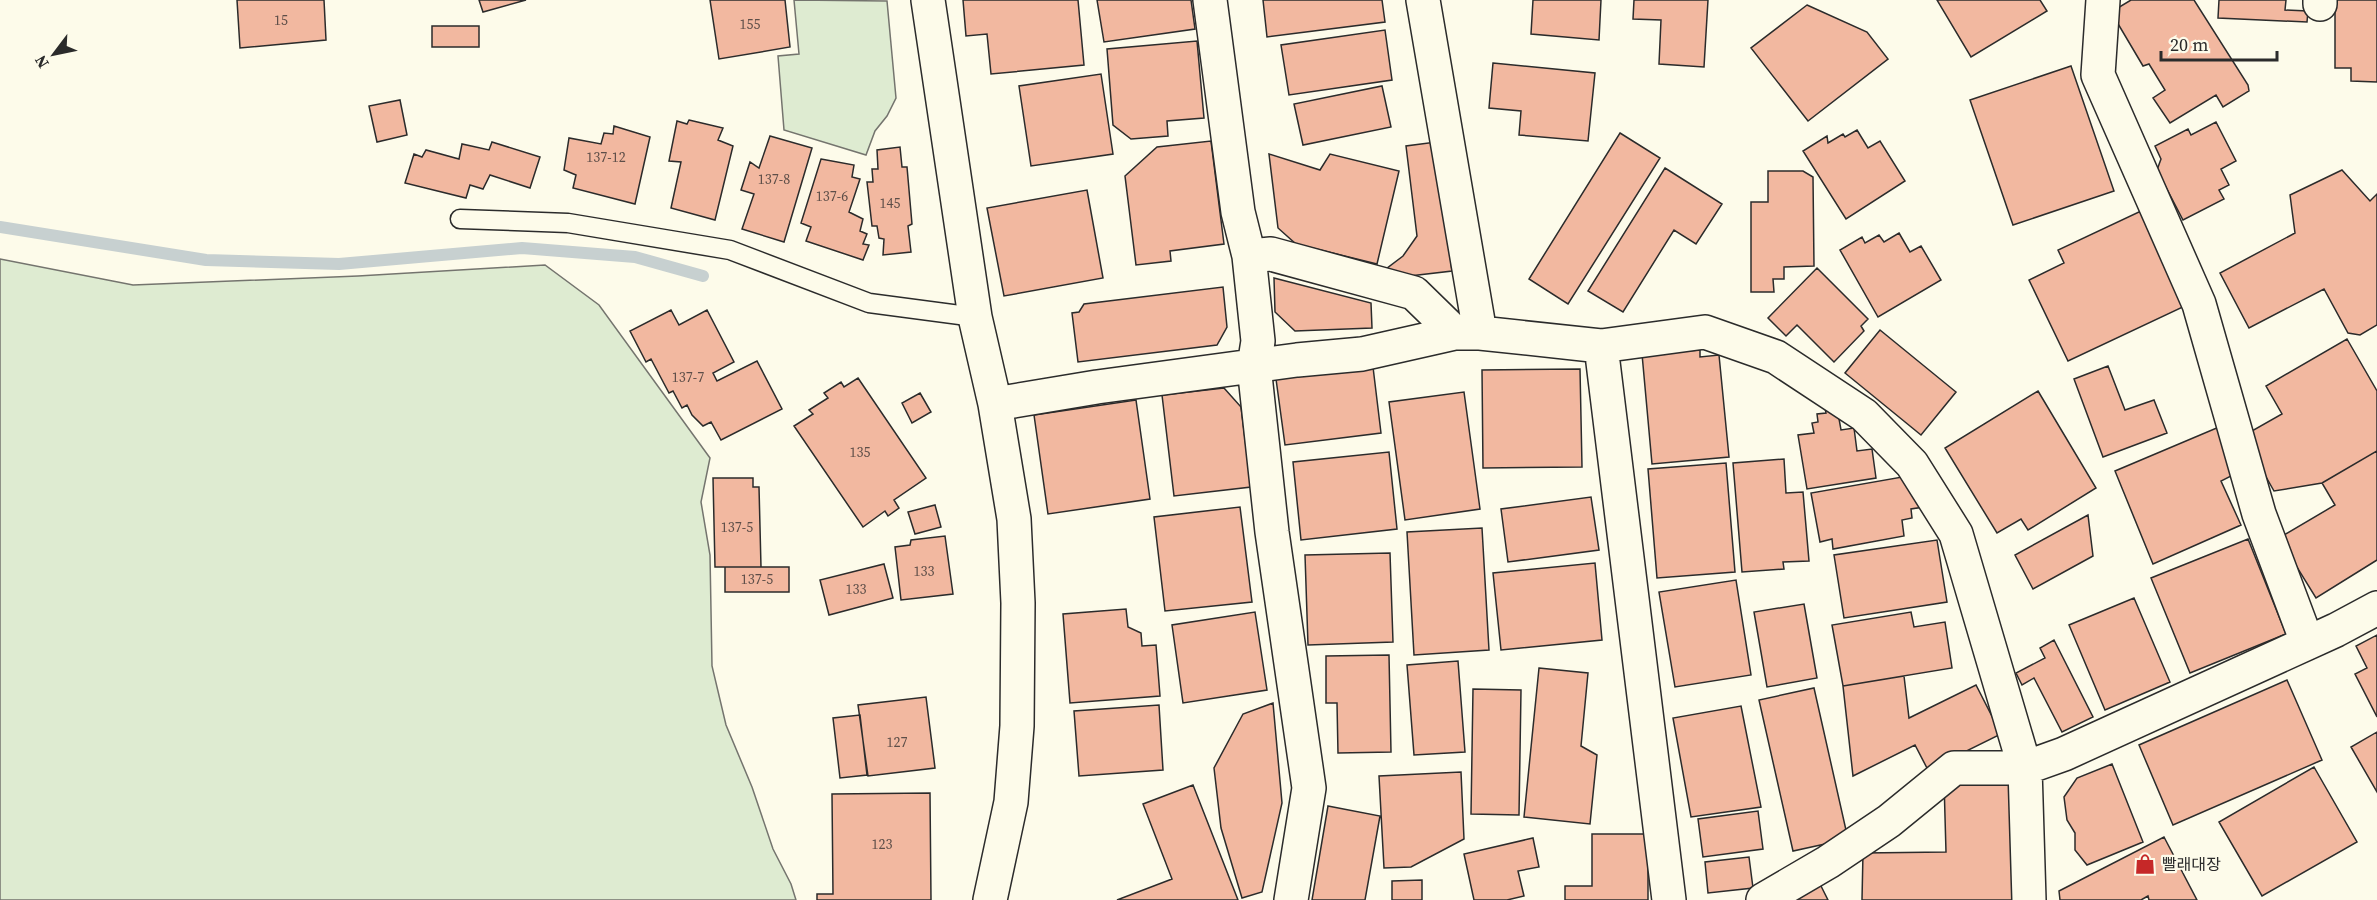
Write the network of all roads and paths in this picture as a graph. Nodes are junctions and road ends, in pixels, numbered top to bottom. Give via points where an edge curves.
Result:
1 (928, 0) edge
2 (1210, 0) edge
3 (1423, 0) edge
4 (2103, 0) edge
5 (460, 219) dead end
6 (1249, 255) junction
7 (975, 317) junction
8 (1467, 333) junction
9 (1601, 346) junction
10 (1254, 366) junction
11 (995, 404) junction
12 (2377, 608) edge
13 (2307, 642) junction
14 (2025, 768) junction
15 (990, 900) edge
16 (1291, 900) edge
17 (1669, 900) edge
18 (1763, 900) edge
19 (2028, 900) edge

1 - 7 street
2 - 6 street via 1238,212
3 - 8 street
4 - 13 street via 2098,75 2199,304 2259,514
5 - 7 lane via 568,223 730,250 869,303
6 - 8 street via 1271,254 1414,293
6 - 10 street via 1258,341
7 - 11 street
8 - 9 street
8 - 10 street via 1362,354
9 - 14 street via 1705,332 1776,357 1864,415 1912,464 1956,534
9 - 17 street
10 - 11 street
10 - 16 street via 1272,532 1309,788
11 - 15 street via 1014,519 1017,726 1011,802
12 - 13 street
13 - 14 street via 2064,754
14 - 18 street via 1954,768 1889,821
14 - 19 street

